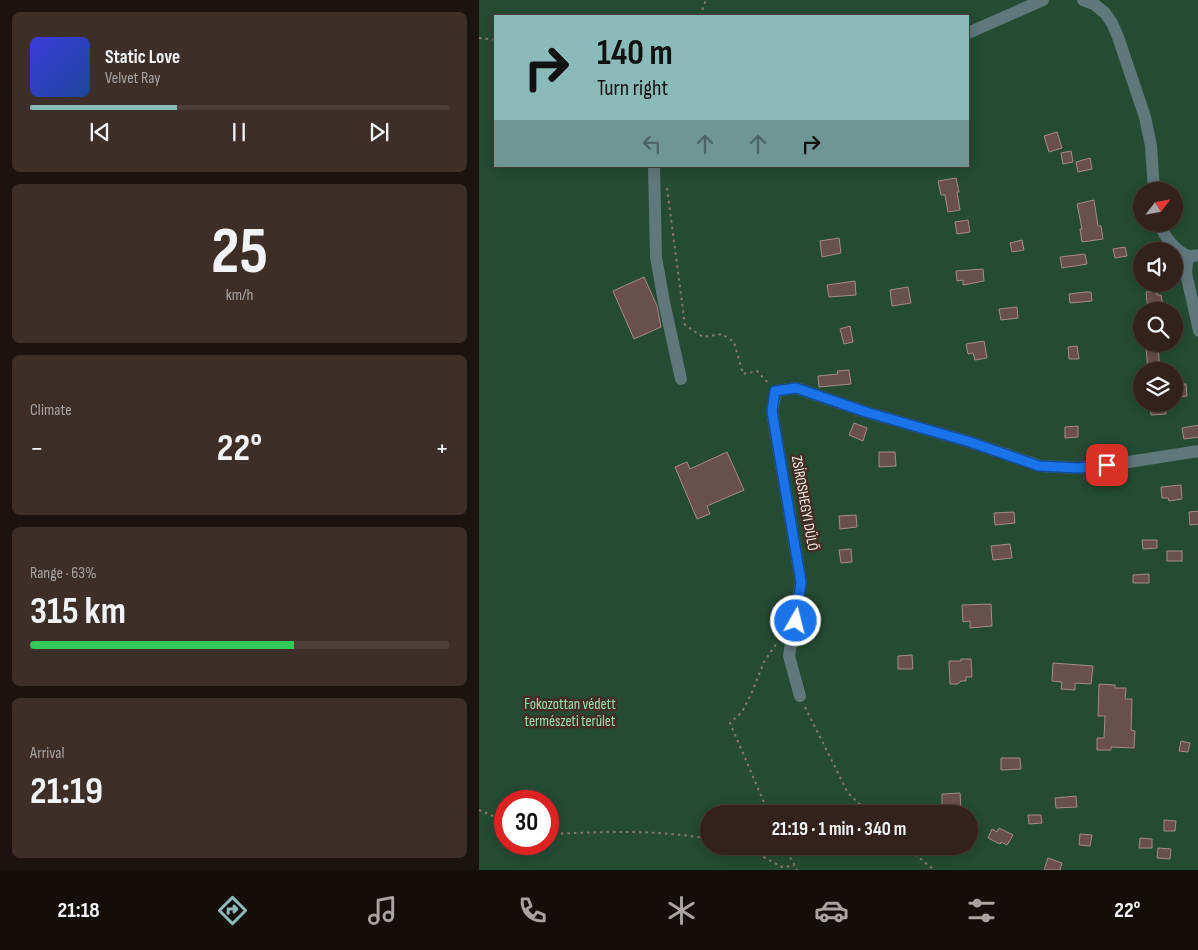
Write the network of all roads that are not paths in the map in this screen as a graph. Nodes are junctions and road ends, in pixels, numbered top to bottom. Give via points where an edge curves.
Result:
1 (1043, 0) edge
2 (1083, 0) edge
3 (969, 33) edge
4 (654, 167) edge
5 (1153, 182) edge
6 (1163, 232) edge
7 (1193, 256) edge
8 (1198, 331) edge
9 (681, 379) dead end
10 (1198, 451) edge
11 (800, 696) road end

1 - 3 street
2 - 5 street via 1105,13 1118,37 1145,118
4 - 9 street via 656,257
6 - 7 street via 1178,250
7 - 8 street via 1186,272
10 - 11 street, ZSÍROSHEGYI DŰLŐ via 1078,468 1039,466 796,388 775,391 772,411 801,582 789,656

